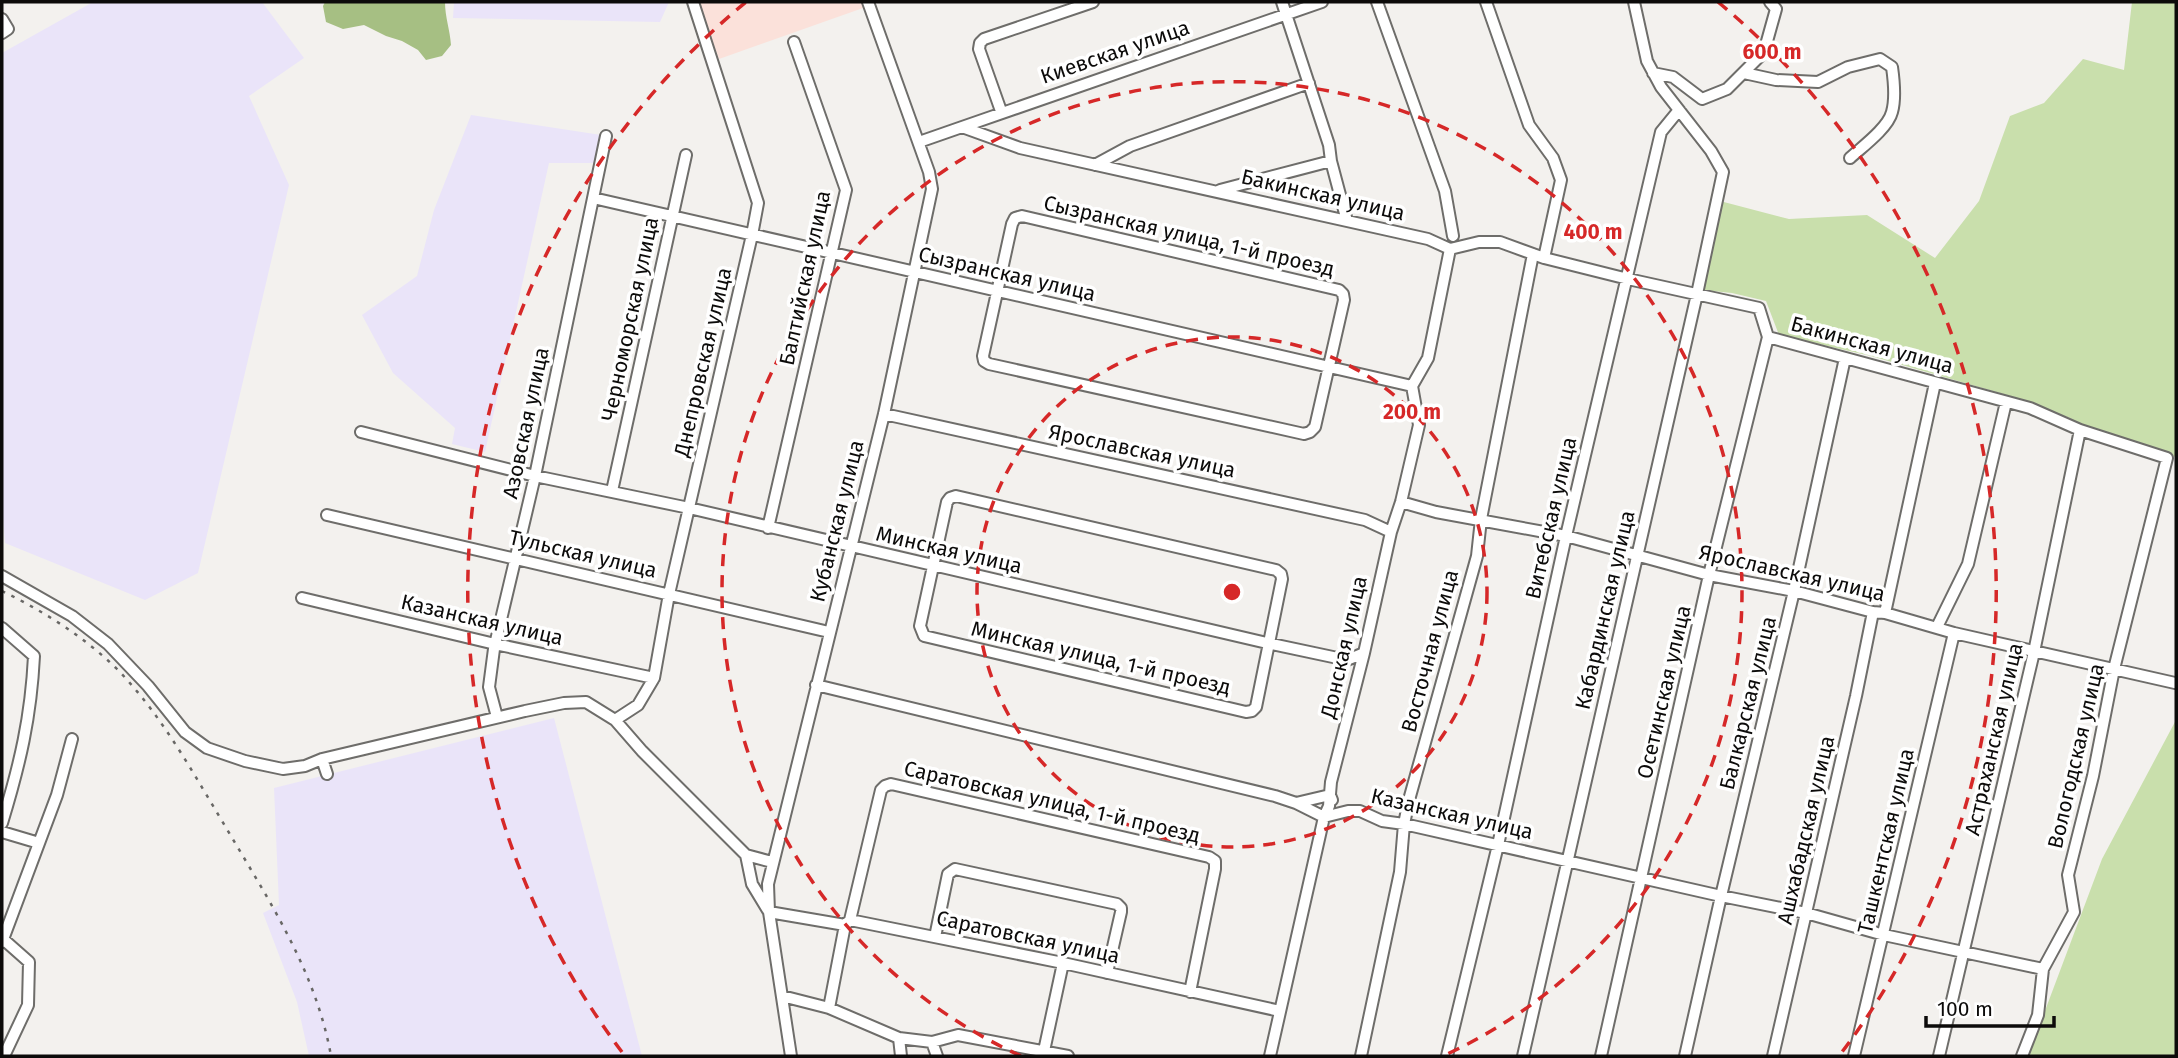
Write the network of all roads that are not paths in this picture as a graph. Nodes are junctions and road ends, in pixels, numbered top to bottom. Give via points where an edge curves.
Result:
1 (693, 2) edge
2 (868, 2) edge
3 (1093, 2) edge
4 (1282, 2) edge
5 (1322, 2) edge
6 (1377, 2) edge
7 (1486, 2) edge
8 (1634, 2) edge
9 (1769, 2) edge
10 (1287, 14) junction
11 (2, 19) edge
12 (5, 31) edge
13 (794, 42) dead end
14 (1653, 73) junction
15 (1744, 73) junction
16 (1309, 83) junction
17 (1679, 110) junction
18 (1001, 111) junction
19 (962, 127) junction
20 (606, 136) dead end
21 (919, 142) junction
22 (685, 155) dead end
23 (1850, 158) dead end
24 (1331, 161) junction
25 (1095, 165) junction
26 (1217, 191) junction
27 (593, 198) junction
28 (672, 215) junction
29 (1347, 221) junction
30 (752, 235) junction
31 (1453, 236) junction
32 (1428, 239) junction
33 (1455, 248) junction
34 (832, 254) junction
35 (1533, 254) junction
36 (1544, 258) junction
37 (915, 273) junction
38 (1628, 279) junction
39 (998, 292) junction
40 (1697, 294) junction
41 (1768, 337) junction
42 (1844, 358) junction
43 (1330, 367) junction
44 (1935, 383) junction
45 (1412, 386) junction
46 (2006, 402) junction
47 (884, 414) junction
48 (2080, 430) junction
49 (361, 432) dead end
50 (2167, 458) joint
51 (535, 476) junction
52 (612, 491) junction
53 (1401, 502) junction
54 (689, 508) junction
55 (327, 515) dead end
56 (1481, 519) junction
57 (768, 528) junction
58 (1391, 532) junction
59 (1566, 536) junction
60 (851, 546) junction
61 (1637, 556) junction
62 (515, 558) junction
63 (932, 566) junction
64 (1709, 575) junction
65 (2, 576) edge
66 (1794, 592) junction
67 (669, 594) junction
68 (302, 598) dead end
69 (1873, 612) junction
70 (1885, 613) junction
71 (1937, 627) junction
72 (2, 628) edge
73 (829, 632) junction
74 (1954, 634) junction
75 (1267, 643) junction
76 (495, 644) junction
77 (2034, 652) junction
78 (1364, 653) junction
79 (2114, 669) junction
80 (654, 678) junction
81 (2175, 683) edge
82 (816, 685) junction
83 (497, 717) junction
84 (615, 720) junction
85 (72, 739) dead end
86 (322, 759) junction
87 (327, 774) dead end
88 (1330, 795) junction
89 (1296, 803) junction
90 (4, 811) edge
91 (1348, 811) junction
92 (1324, 817) junction
93 (2, 823) edge
94 (1404, 824) junction
95 (2, 832) edge
96 (39, 843) junction
97 (1497, 845) junction
98 (746, 855) junction
99 (1568, 860) junction
100 (772, 862) junction
101 (1642, 878) junction
102 (1721, 895) junction
103 (769, 912) junction
104 (1807, 913) junction
105 (847, 923) junction
106 (1884, 935) junction
107 (934, 937) junction
108 (2, 940) edge
109 (1963, 953) junction
110 (1063, 963) junction
111 (2043, 969) junction
112 (1107, 973) junction
113 (1190, 992) junction
114 (782, 996) junction
115 (829, 1008) junction
116 (1280, 1011) junction
117 (899, 1038) junction
118 (932, 1042) junction
119 (1044, 1051) junction
120 (4, 1056) edge
121 (791, 1056) edge
122 (901, 1056) edge
123 (937, 1056) edge
124 (1068, 1056) edge
125 (1270, 1056) edge
126 (1360, 1056) edge
127 (1447, 1056) edge
128 (1523, 1056) edge
129 (1601, 1056) edge
130 (1685, 1056) edge
131 (1773, 1056) edge
132 (1854, 1056) edge
133 (1939, 1056) edge
134 (2022, 1056) edge

1 - 30 street, Днепровская улица via 758,203
2 - 21 street, Кубанская улица
3 - 18 street via 980,43
4 - 10 street
5 - 10 street, Киевская улица
6 - 31 street via 1445,191
7 - 36 street via 1529,125 1553,158 1561,180
8 - 14 street
9 - 15 street via 1776,9 1764,52
10 - 16 street
10 - 18 street, Киевская улица
11 - 12 street
13 - 34 street, Балтийская улица via 846,190
14 - 15 street via 1673,77 1702,99 1727,89
14 - 17 street
15 - 23 street via 1818,82 1847,67 1880,59 1892,66 1892,114
16 - 24 street
16 - 25 street via 1130,146
17 - 38 street, Витебская улица via 1661,132
17 - 40 street, Кабардинская улица via 1723,172
18 - 19 street, Киевская улица
19 - 21 street
19 - 25 street, Бакинская улица via 1020,148
20 - 27 street, Азовская улица
21 - 37 street, Кубанская улица via 932,189
22 - 28 street, Черноморская улица
24 - 26 street, Бакинская улица
24 - 29 street
25 - 26 street, Бакинская улица
26 - 29 street, Бакинская улица
27 - 28 street, Сызранская улица
27 - 51 street, Азовская улица
28 - 30 street, Сызранская улица
28 - 52 street, Черноморская улица
29 - 32 street, Бакинская улица
30 - 34 street, Сызранская улица
30 - 54 street, Днепровская улица
31 - 32 street
31 - 33 street
32 - 33 street, Бакинская улица
33 - 35 street, Бакинская улица via 1500,242
33 - 45 street via 1429,358
34 - 37 street, Сызранская улица
34 - 57 street, Балтийская улица
35 - 36 street, Бакинская улица
35 - 56 street, Восточная улица
36 - 38 street, Бакинская улица
37 - 39 street, Сызранская улица
37 - 47 street, Кубанская улица
38 - 40 street, Бакинская улица
38 - 59 street, Витебская улица
39 - 43 street, Сызранская улица
39 - 43 street, Сызранская улица, 1-й проезд via 983,356 989,364 1002,367 1304,434 1315,427
39 - 43 street, Сызранская улица, 1-й проезд via 1012,224 1022,216 1339,290 1344,300
40 - 41 street, Бакинская улица via 1759,308
40 - 61 street, Кабардинская улица
41 - 42 street, Бакинская улица
41 - 64 street, Осетинская улица
42 - 44 street, Бакинская улица
42 - 66 street, Балкарская улица
43 - 45 street, Сызранская улица
44 - 46 street, Бакинская улица
44 - 70 street
45 - 53 street, Донская улица via 1419,425
46 - 48 street, Бакинская улица
46 - 71 street via 1968,564
47 - 58 street, Ярославская улица via 1365,520
47 - 60 street, Кубанская улица
48 - 50 street, Бакинская улица
48 - 77 street, Астраханская улица
49 - 51 street, Минская улица
50 - 79 street, Вологодская улица
51 - 52 street, Минская улица
51 - 62 street, Азовская улица
52 - 54 street, Минская улица
53 - 56 street, Ярославская улица
53 - 58 street, Донская улица
54 - 57 street, Минская улица
54 - 67 street, Днепровская улица
55 - 62 street, Тульская улица
56 - 59 street, Ярославская улица
56 - 94 street, Восточная улица via 1477,556
57 - 60 street, Минская улица
58 - 78 street, Донская улица
59 - 61 street, Ярославская улица
59 - 97 street, Витебская улица
60 - 63 street, Минская улица
60 - 73 street, Кубанская улица
61 - 64 street, Ярославская улица
61 - 99 street, Кабардинская улица
62 - 67 street, Тульская улица
62 - 76 street, Азовская улица
63 - 75 street, Минская улица
63 - 75 street, Минская улица, 1-й проезд via 920,626 924,636 1246,712 1256,707
63 - 75 street, Минская улица, 1-й проезд via 947,502 956,496 1276,570 1282,579
64 - 66 street, Ярославская улица
64 - 101 street, Осетинская улица
65 - 86 street via 108,644 185,732 206,748 283,769
66 - 69 street, Ярославская улица
66 - 102 street, Балкарская улица
67 - 73 street, Тульская улица
67 - 80 street, Днепровская улица
68 - 76 street, Казанская улица
69 - 70 street, Ярославская улица
69 - 104 street, Ашхабадская улица
70 - 71 street, Ярославская улица
71 - 74 street, Ярославская улица
72 - 90 street via 34,656 32,702 19,767
73 - 82 street, Кубанская улица
74 - 77 street, Ярославская улица
74 - 106 street, Ташкентская улица
75 - 78 street, Минская улица via 1347,660
76 - 80 street, Казанская улица
76 - 83 street, Азовская улица via 489,687
77 - 79 street, Ярославская улица
77 - 109 street, Астраханская улица
78 - 88 street, Донская улица
79 - 81 street, Ярославская улица
79 - 111 street, Вологодская улица via 2068,876 2074,912
80 - 84 street, Днепровская улица via 638,705
82 - 89 street
82 - 100 street, Кубанская улица
83 - 84 street via 586,702
83 - 86 street
84 - 98 street
85 - 96 street
86 - 87 street
88 - 89 street
88 - 91 street via 1334,804
88 - 92 street, Донская улица
89 - 92 street
90 - 93 street
91 - 92 street, Казанская улица
91 - 94 street, Казанская улица
92 - 116 street, Донская улица
94 - 97 street, Казанская улица
94 - 126 street, Восточная улица via 1400,872
95 - 96 street
96 - 108 street
97 - 99 street, Казанская улица
97 - 127 street, Витебская улица
98 - 100 street
98 - 103 street via 751,884
99 - 101 street, Казанская улица
99 - 128 street, Кабардинская улица
100 - 103 street, Кубанская улица
101 - 102 street, Казанская улица
101 - 129 street, Осетинская улица
102 - 104 street, Казанская улица
102 - 130 street, Балкарская улица
103 - 105 street, Саратовская улица
103 - 114 street, Кубанская улица
104 - 106 street, Казанская улица
104 - 131 street, Ашхабадская улица
105 - 107 street, Саратовская улица
105 - 113 street, Саратовская улица, 1-й проезд via 881,790 891,784 1209,857 1215,869
105 - 115 street
106 - 109 street, Казанская улица
106 - 132 street, Ташкентская улица
107 - 110 street, Саратовская улица
107 - 112 street via 948,874 955,869 1117,904 1121,912
108 - 120 street via 29,962 28,1004
109 - 111 street, Казанская улица
109 - 133 street, Астраханская улица
110 - 112 street, Саратовская улица
110 - 119 street
111 - 134 street, Вологодская улица via 2038,1015
112 - 113 street, Саратовская улица
113 - 116 street, Саратовская улица
114 - 115 street
114 - 121 street, Кубанская улица
115 - 117 street
116 - 125 street, Донская улица
117 - 118 street
117 - 122 street
118 - 119 street via 958,1035
118 - 123 street
119 - 124 street

